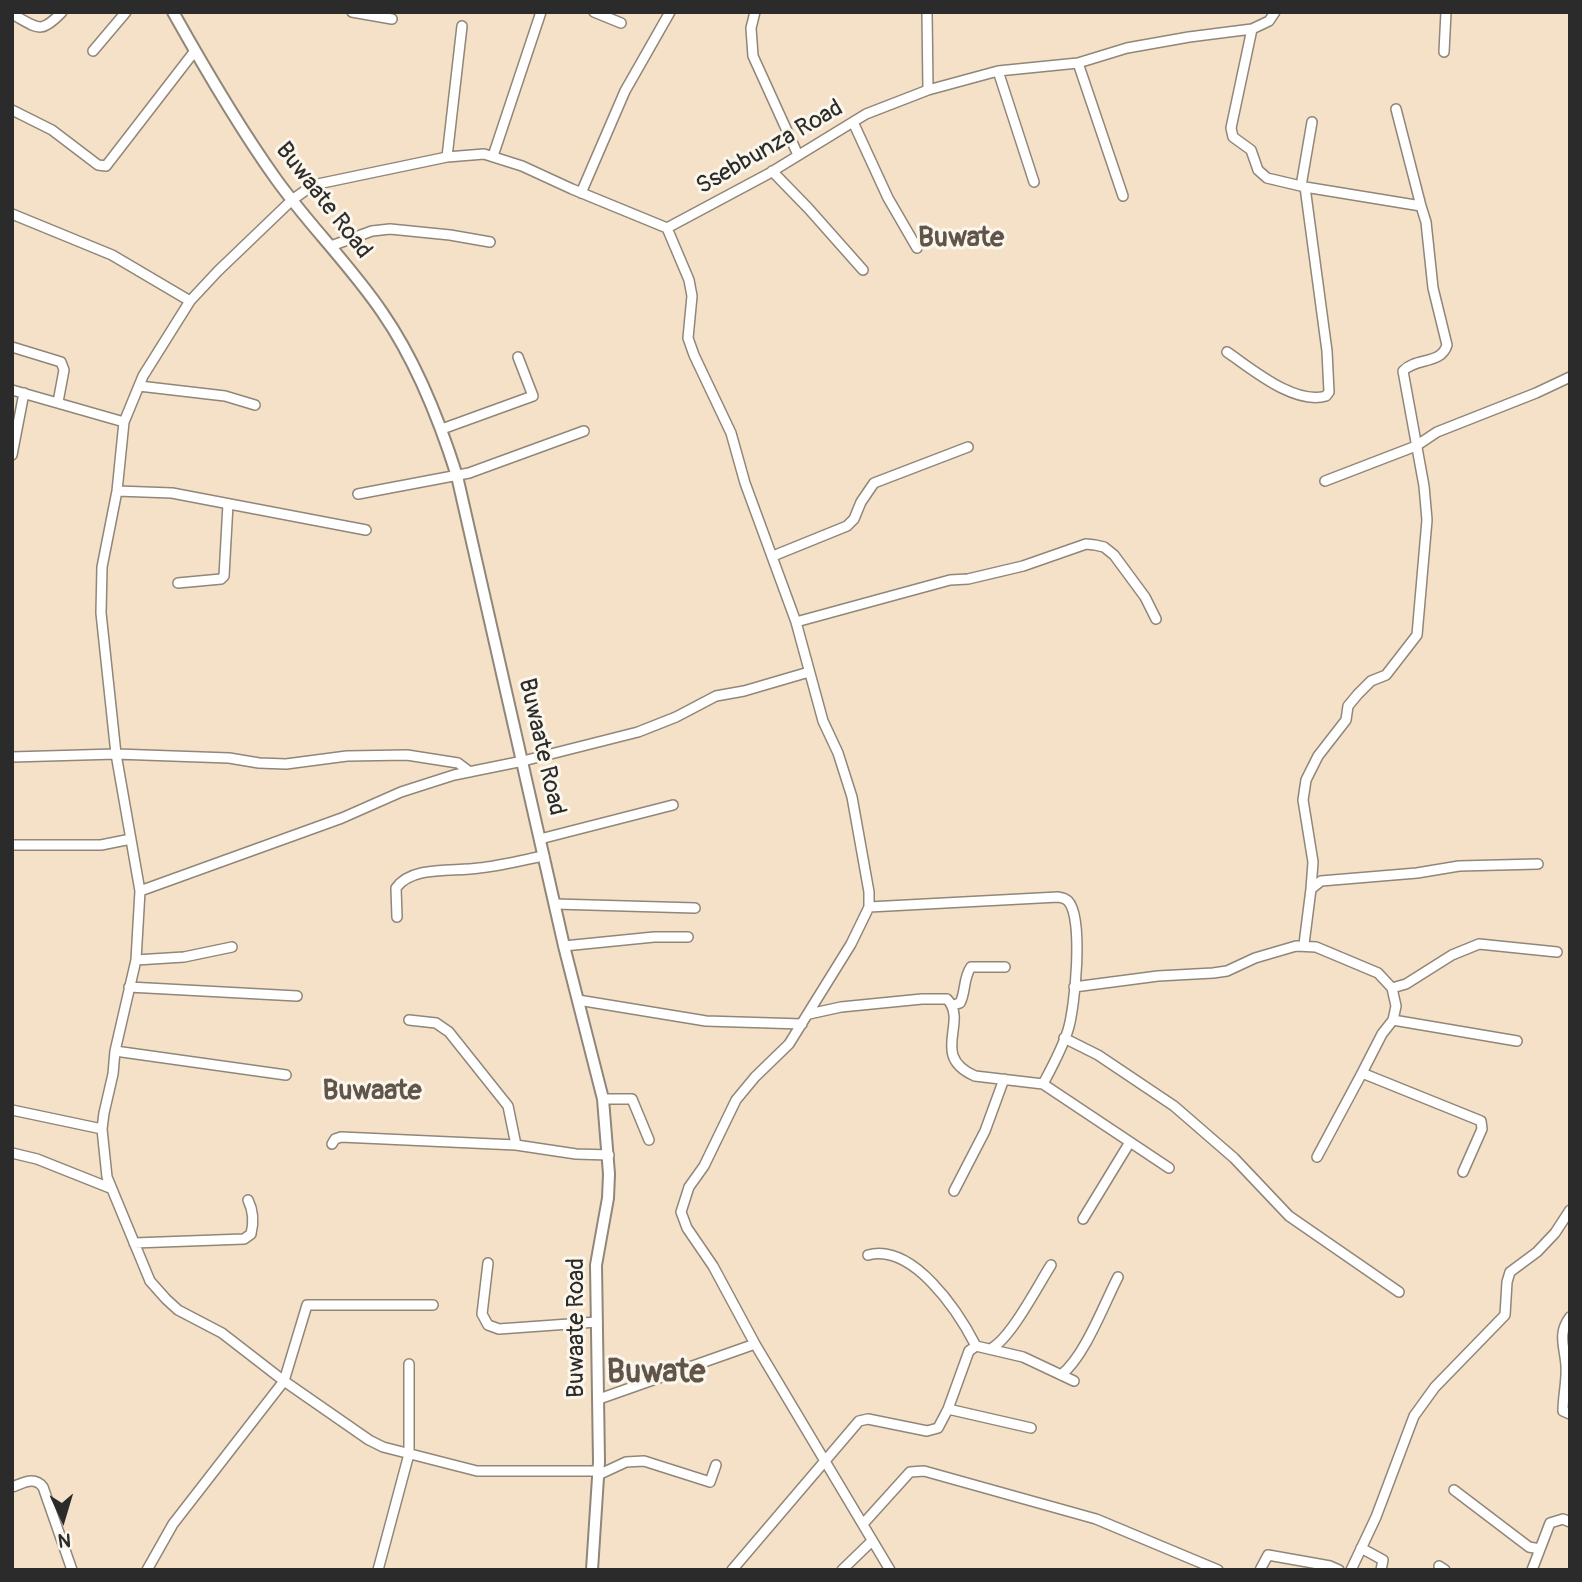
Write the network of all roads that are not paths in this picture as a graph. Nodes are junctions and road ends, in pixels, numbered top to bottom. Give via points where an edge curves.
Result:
1 (62, 12) edge
2 (126, 12) edge
3 (173, 12) edge
4 (352, 12) edge
5 (541, 12) edge
6 (594, 12) edge
7 (670, 12) edge
8 (755, 12) edge
9 (927, 12) edge
10 (1276, 12) edge
11 (1446, 12) edge
12 (12, 14) edge
13 (392, 19) dead end
14 (621, 23) dead end
15 (462, 26) dead end
16 (1252, 29) junction
17 (93, 51) dead end
18 (194, 52) junction
19 (1444, 52) dead end
20 (1079, 63) junction
21 (998, 71) junction
22 (928, 90) junction
23 (1396, 109) dead end
24 (12, 110) edge
25 (853, 122) junction
26 (1312, 122) dead end
27 (797, 155) junction
28 (493, 156) junction
29 (447, 157) junction
30 (772, 171) junction
31 (1034, 182) dead end
32 (1303, 187) junction
33 (581, 192) junction
34 (1123, 195) dead end
35 (292, 200) junction
36 (1421, 206) junction
37 (12, 214) edge
38 (667, 228) junction
39 (491, 242) dead end
40 (331, 246) junction
41 (917, 248) dead end
42 (863, 270) dead end
43 (190, 301) junction
44 (12, 347) edge
45 (1227, 352) dead end
46 (518, 357) dead end
47 (1570, 377) edge
48 (139, 386) junction
49 (12, 390) edge
50 (24, 393) junction
51 (58, 402) junction
52 (255, 405) dead end
53 (124, 422) junction
54 (442, 429) junction
55 (584, 431) dead end
56 (1416, 446) junction
57 (968, 447) dead end
58 (12, 455) edge
59 (457, 476) junction
60 (1325, 481) dead end
61 (117, 491) junction
62 (358, 494) dead end
63 (228, 504) junction
64 (366, 530) dead end
65 (773, 556) junction
66 (178, 583) dead end
67 (1156, 619) dead end
68 (796, 622) junction
69 (809, 672) junction
70 (116, 754) junction
71 (12, 757) edge
72 (523, 761) junction
73 (470, 772) junction
74 (673, 805) dead end
75 (131, 839) junction
76 (540, 839) junction
77 (12, 845) edge
78 (544, 856) junction
79 (1538, 864) dead end
80 (1311, 889) junction
81 (140, 891) junction
82 (555, 904) junction
83 (869, 907) junction
84 (695, 908) dead end
85 (397, 917) dead end
86 (688, 937) dead end
87 (1304, 944) junction
88 (564, 946) junction
89 (232, 947) dead end
90 (1557, 952) dead end
91 (136, 960) junction
92 (1005, 967) dead end
93 (129, 987) junction
94 (1074, 987) junction
95 (1392, 988) junction
96 (297, 996) dead end
97 (578, 1000) junction
98 (953, 1005) junction
99 (809, 1014) junction
100 (409, 1020) dead end
101 (1393, 1020) junction
102 (802, 1024) junction
103 (1064, 1038) junction
104 (1517, 1041) dead end
105 (115, 1051) junction
106 (1362, 1073) junction
107 (286, 1075) dead end
108 (1004, 1079) junction
109 (1043, 1084) junction
110 (603, 1099) junction
111 (12, 1110) edge
112 (102, 1129) junction
113 (649, 1140) dead end
114 (1130, 1142) junction
115 (332, 1144) dead end
116 (516, 1146) junction
117 (12, 1153) edge
118 (609, 1155) junction
119 (1317, 1157) dead end
120 (1169, 1168) dead end
121 (1463, 1172) dead end
122 (110, 1188) junction
123 (954, 1191) dead end
124 (248, 1200) dead end
125 (1570, 1210) edge
126 (1083, 1219) dead end
127 (134, 1243) junction
128 (868, 1255) dead end
129 (488, 1264) dead end
130 (1051, 1265) dead end
131 (1118, 1277) dead end
132 (1399, 1292) dead end
133 (433, 1305) dead end
134 (1570, 1317) edge
135 (597, 1322) junction
136 (755, 1344) junction
137 (976, 1346) junction
138 (992, 1348) junction
139 (409, 1364) dead end
140 (1061, 1375) junction
141 (284, 1381) junction
142 (1074, 1381) dead end
143 (599, 1399) junction
144 (948, 1409) junction
145 (1570, 1415) edge
146 (1031, 1428) dead end
147 (409, 1454) junction
148 (825, 1460) junction
149 (716, 1465) dead end
150 (598, 1473) junction
151 (12, 1487) edge
152 (1454, 1490) dead end
153 (1570, 1522) edge
154 (863, 1524) junction
155 (872, 1541) junction
156 (1361, 1548) junction
157 (1540, 1549) junction
158 (72, 1570) edge
159 (147, 1570) edge
160 (378, 1570) edge
161 (592, 1570) edge
162 (732, 1570) edge
163 (842, 1570) edge
164 (890, 1570) edge
165 (1218, 1570) edge
166 (1260, 1570) edge
167 (1339, 1570) edge
168 (1351, 1570) edge
169 (1381, 1570) edge
170 (1532, 1570) edge

1 - 12 street via 44,28
2 - 17 street
3 - 18 street, Buwaate Road
4 - 13 street
5 - 28 street
6 - 14 street
7 - 33 street via 625,91
8 - 27 street via 753,56
9 - 22 street
10 - 16 street, Ssebbunza Road
11 - 19 street
15 - 29 street
16 - 20 street, Ssebbunza Road via 1136,46
16 - 32 street via 1231,133 1251,150 1260,173
18 - 24 street via 106,166
18 - 35 street, Buwaate Road
20 - 21 street, Ssebbunza Road
20 - 34 street
21 - 22 street, Ssebbunza Road
21 - 31 street
22 - 25 street, Ssebbunza Road
23 - 36 street
25 - 27 street, Ssebbunza Road
25 - 41 street
26 - 32 street
27 - 30 street, Ssebbunza Road
28 - 29 street
28 - 33 street
29 - 35 street via 325,181
30 - 38 street, Ssebbunza Road
30 - 42 street
32 - 36 street
32 - 45 street via 1329,392 1316,398 1275,385
33 - 38 street
35 - 40 street, Buwaate Road
35 - 43 street
36 - 56 street via 1447,345 1438,358 1411,364 1403,371
37 - 43 street via 112,255
38 - 65 street via 689,280 688,338 731,433
39 - 40 street via 390,229 372,230
40 - 54 street, Buwaate Road via 389,323
43 - 48 street
44 - 51 street via 61,362 64,370
46 - 54 street via 533,396
47 - 56 street via 1437,432
48 - 52 street via 225,396
48 - 53 street
49 - 50 street
50 - 51 street
50 - 58 street
51 - 53 street
53 - 61 street
54 - 59 street, Buwaate Road
55 - 59 street
56 - 60 street
56 - 80 street via 1427,520 1417,635 1385,675 1371,681 1348,706 1346,720 1306,780 1303,800
57 - 65 street via 874,483 851,523
59 - 62 street
59 - 72 street, Buwaate Road
61 - 63 street via 172,493
61 - 70 street via 100,598
63 - 64 street
63 - 66 street via 224,576
65 - 68 street
67 - 68 street via 1114,555 1104,547 1086,544 1023,566 950,580
68 - 69 street
69 - 72 street via 716,696 638,732
69 - 83 street via 852,797
70 - 71 street
70 - 73 street via 286,764 407,755 458,763
70 - 75 street
72 - 73 street
72 - 76 street, Buwaate Road
73 - 81 street via 401,792
74 - 76 street
75 - 77 street via 102,845
75 - 81 street
76 - 78 street, Buwaate Road
78 - 82 street, Buwaate Road
78 - 85 street via 409,877 396,888
79 - 80 street via 1459,866 1321,881
80 - 87 street
81 - 91 street
82 - 84 street
82 - 88 street, Buwaate Road
83 - 94 street via 1064,899 1072,908 1077,930
83 - 99 street
86 - 88 street
87 - 94 street via 1227,971
87 - 95 street via 1378,972
88 - 97 street, Buwaate Road
89 - 91 street
90 - 95 street via 1479,944
91 - 93 street
92 - 98 street via 971,967 960,1003
93 - 96 street
93 - 105 street
94 - 103 street
95 - 101 street
97 - 102 street via 705,1021
97 - 110 street, Buwaate Road
98 - 99 street via 942,997
98 - 108 street via 950,1049 956,1061 975,1076
99 - 102 street
100 - 116 street via 436,1023 449,1032 508,1106
101 - 104 street
101 - 106 street
102 - 136 street via 736,1100 682,1205 687,1228
103 - 109 street
103 - 132 street via 1174,1106 1234,1158 1289,1216
105 - 107 street
105 - 112 street
106 - 119 street
106 - 121 street via 1481,1121 1482,1129
108 - 109 street
108 - 123 street via 985,1131
109 - 114 street
110 - 113 street via 632,1099
110 - 118 street, Buwaate Road
111 - 112 street
112 - 122 street
114 - 120 street
114 - 126 street
115 - 116 street via 341,1137
116 - 118 street
117 - 122 street
118 - 135 street, Buwaate Road via 608,1198 596,1265
122 - 127 street
124 - 127 street via 254,1222 244,1239
125 - 156 street via 1537,1252 1510,1272 1505,1315 1435,1387 1414,1416
127 - 141 street via 150,1281 166,1299 222,1333
128 - 137 street via 892,1254 925,1277 956,1309
129 - 135 street via 482,1314 488,1325 499,1329
130 - 138 street via 1009,1333
131 - 140 street via 1091,1334
133 - 141 street via 307,1305
134 - 145 street via 1561,1336 1566,1367 1563,1411
135 - 143 street, Buwaate Road
136 - 143 street
136 - 148 street
137 - 138 street
137 - 144 street via 969,1351
138 - 140 street
139 - 147 street
140 - 142 street
141 - 147 street via 369,1440
141 - 159 street via 173,1524
143 - 150 street, Buwaate Road
144 - 146 street
144 - 148 street via 941,1424 930,1431 863,1419
147 - 150 street via 477,1471
147 - 160 street
148 - 154 street
148 - 162 street
149 - 150 street via 709,1482 634,1460
150 - 161 street, Buwaate Road
151 - 158 street via 33,1480 43,1487
152 - 157 street via 1529,1547
153 - 157 street via 1550,1523
154 - 155 street
154 - 165 street via 910,1472 924,1471 1096,1520
155 - 163 street
155 - 164 street
156 - 168 street
156 - 169 street via 1383,1560
157 - 170 street
166 - 167 street via 1268,1555

